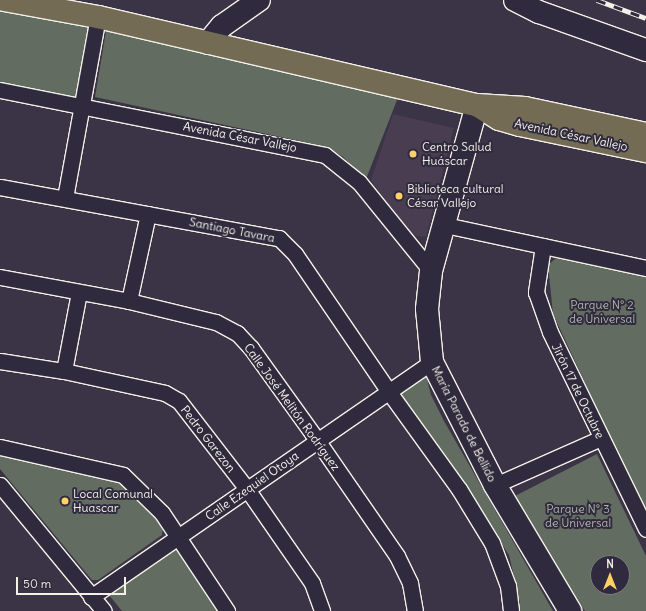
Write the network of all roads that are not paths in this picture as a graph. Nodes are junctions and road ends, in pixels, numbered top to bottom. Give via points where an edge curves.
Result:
1 (4, 0) edge
2 (259, 0) edge
3 (515, 0) edge
4 (98, 17) junction
5 (208, 43) junction
6 (646, 50) edge
7 (0, 90) edge
8 (80, 104) junction
9 (477, 105) junction
10 (646, 134) edge
11 (646, 151) edge
12 (0, 187) edge
13 (65, 198) junction
14 (148, 214) junction
15 (445, 225) junction
16 (543, 246) junction
17 (646, 268) edge
18 (431, 271) junction
19 (0, 277) edge
20 (79, 292) junction
21 (129, 301) junction
22 (0, 361) edge
23 (432, 362) junction
24 (64, 371) junction
25 (389, 392) junction
26 (601, 438) junction
27 (317, 440) junction
28 (0, 447) edge
29 (0, 485) edge
30 (495, 486) junction
31 (247, 489) junction
32 (645, 523) edge
33 (177, 538) junction
34 (91, 597) junction
35 (104, 611) edge
36 (227, 611) edge
37 (322, 611) edge
38 (416, 611) edge
39 (512, 611) edge
40 (570, 611) edge

1 - 4 main road, Avenida César Vallejo
2 - 5 street via 222,26
3 - 6 street via 539,12
4 - 5 main road, Avenida César Vallejo
4 - 8 street
5 - 9 main road, Avenida César Vallejo
7 - 8 street, Avenida César Vallejo
8 - 13 street
8 - 18 street, Avenida César Vallejo via 325,155 359,182
9 - 10 main road, Avenida César Vallejo via 501,104
9 - 11 main road, Avenida César Vallejo via 499,119 520,125
9 - 15 street, María Parado de Bellido
12 - 13 street, Santiago Tavara
13 - 14 street, Santiago Tavara
14 - 21 street
14 - 25 street, Santiago Tavara via 279,238 295,254
15 - 16 street
15 - 18 street, María Parado de Bellido
16 - 17 street
16 - 26 street, Jirón 17 de Octubre via 536,292 550,332
18 - 23 street, María Parado de Bellido via 427,309
19 - 20 street, Calle José Melitón Rodríguez
20 - 21 street, Calle José Melitón Rodríguez
20 - 24 street
21 - 27 street, Calle José Melitón Rodríguez via 216,322 237,333 251,348
22 - 24 street, Pedro Garezon
23 - 25 street, Calle Ezequiel Otoya
23 - 30 street, María Parado de Bellido
24 - 31 street, Pedro Garezon via 165,393 180,401
25 - 27 street, Calle Ezequiel Otoya
25 - 39 street, Santiago Tavara via 459,489 492,543 508,586
26 - 30 street
26 - 32 street, Jirón 17 de Octubre
27 - 31 street, Calle Ezequiel Otoya
27 - 38 street, Calle José Melitón Rodríguez via 399,561 410,583
28 - 33 street via 123,474 162,513
29 - 34 street
30 - 40 street, María Parado de Bellido
31 - 33 street, Calle Ezequiel Otoya
31 - 37 street, Pedro Garezon via 312,583
33 - 34 street, Calle Ezequiel Otoya
33 - 36 street
34 - 35 street

